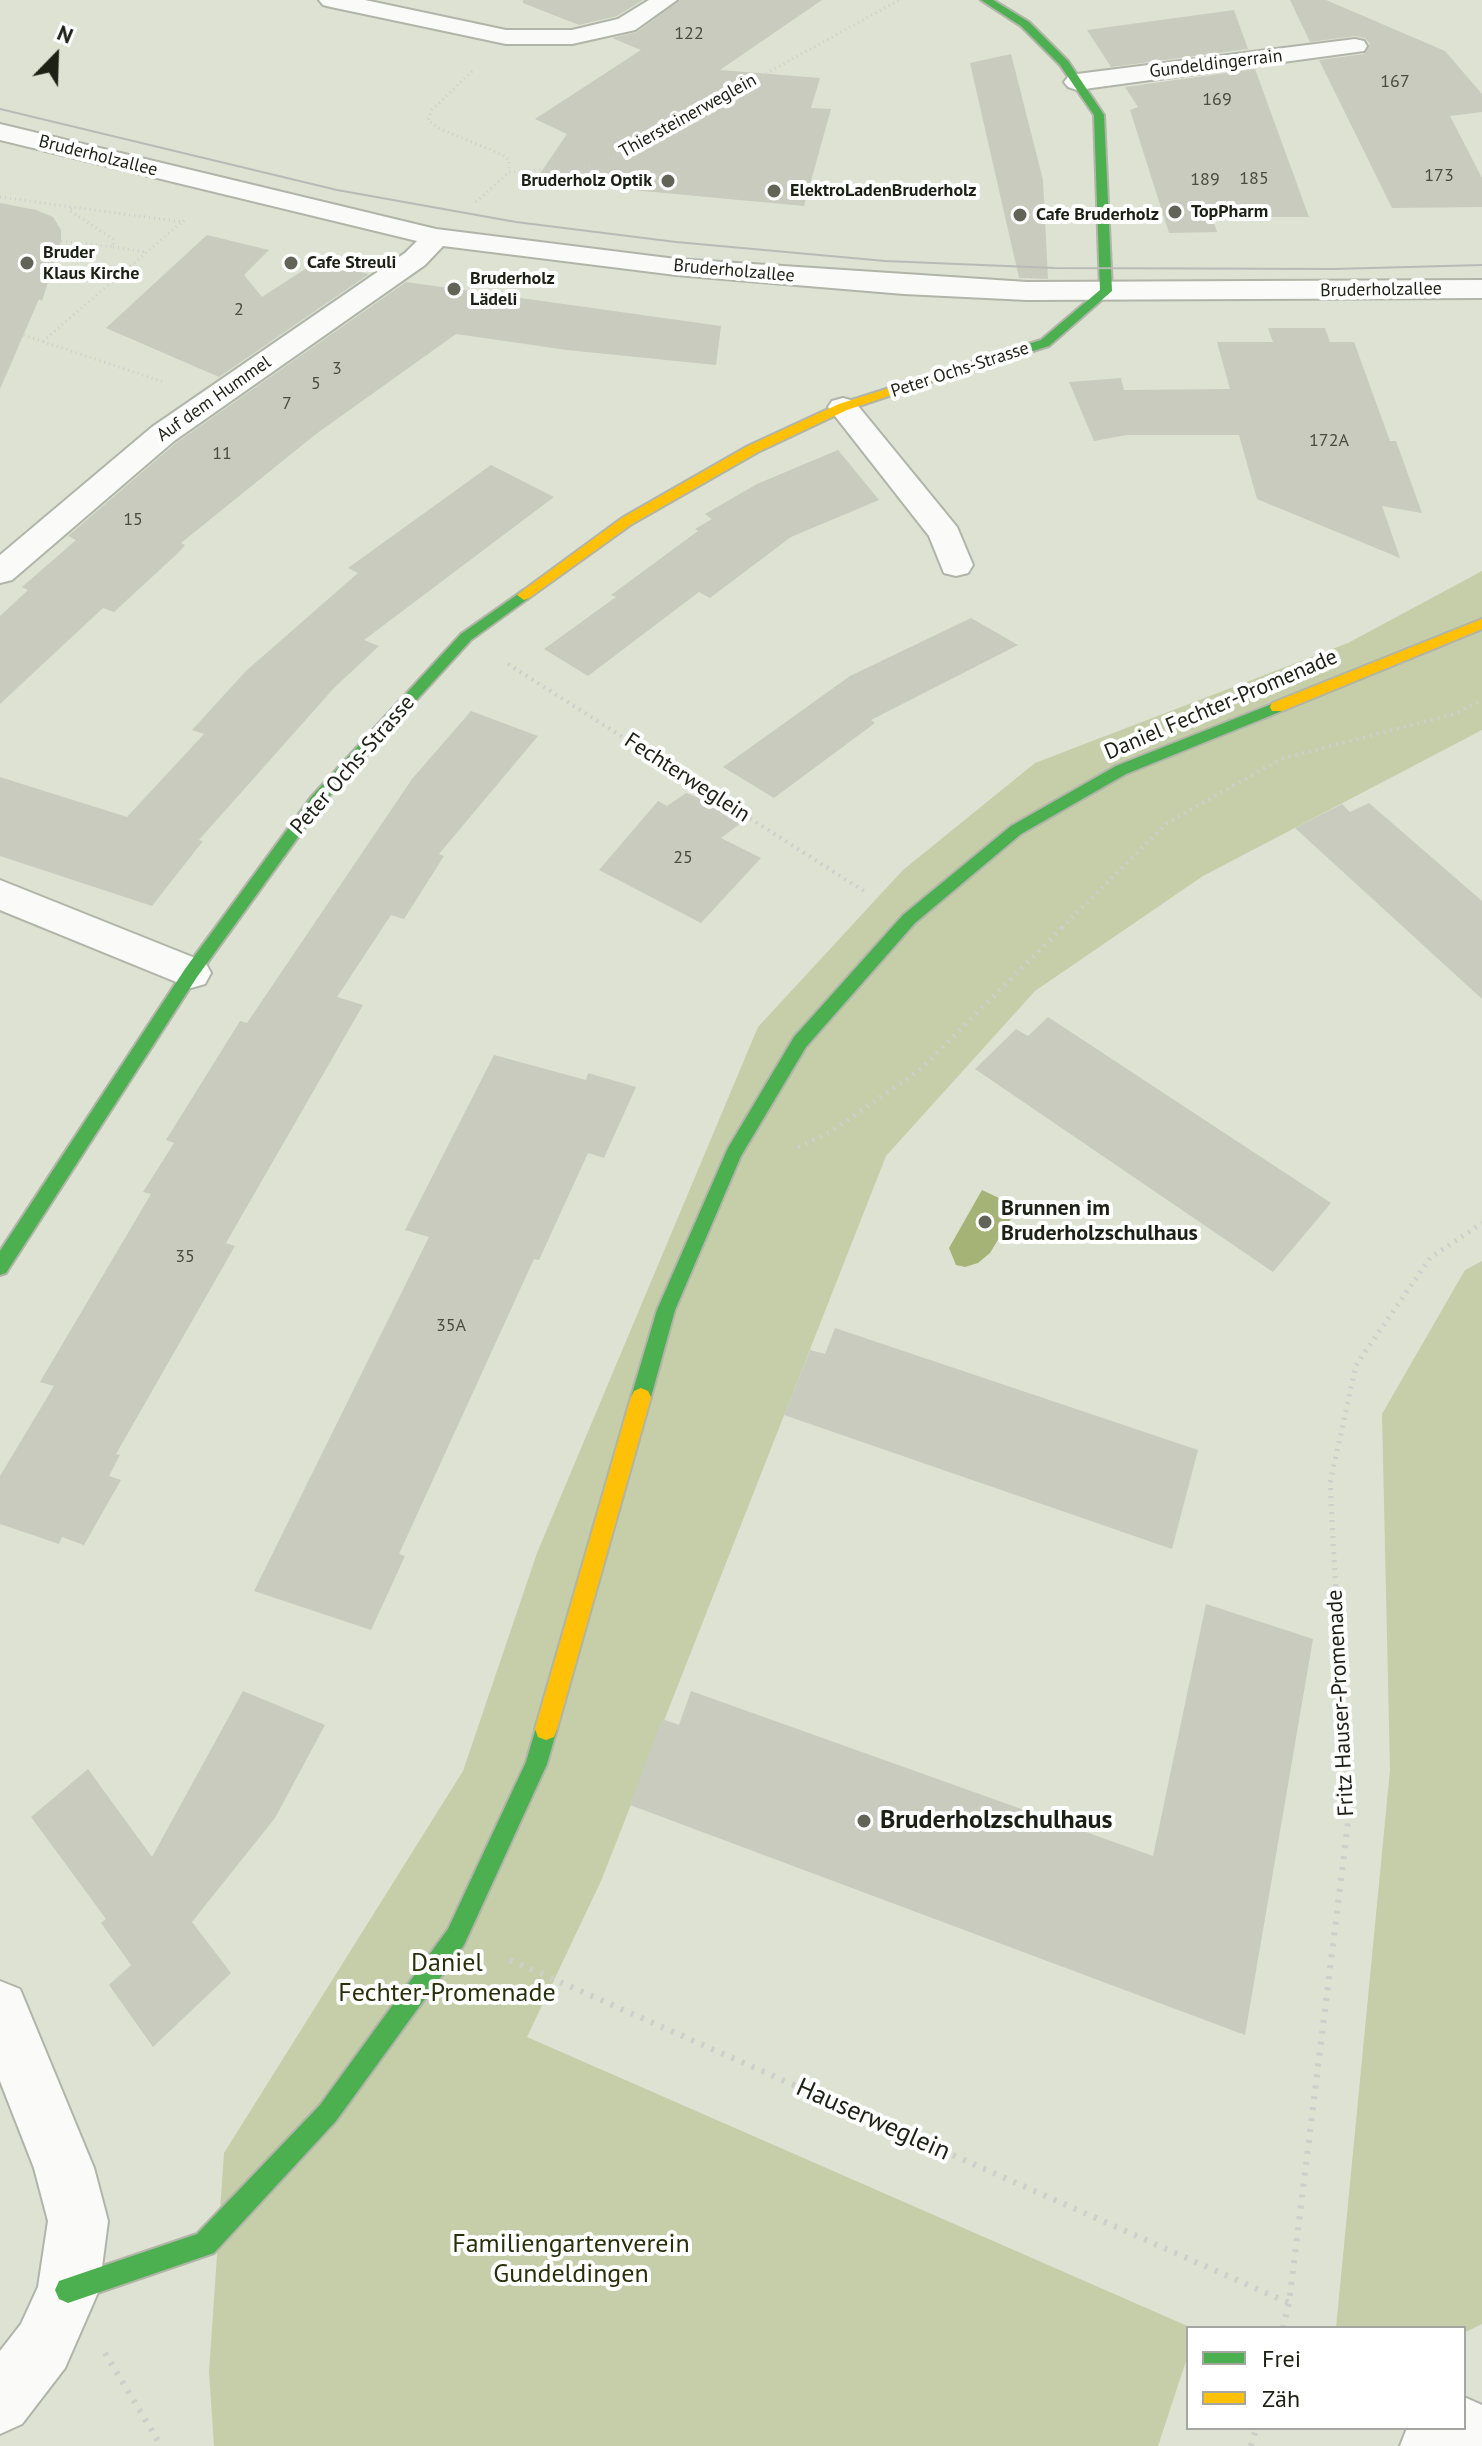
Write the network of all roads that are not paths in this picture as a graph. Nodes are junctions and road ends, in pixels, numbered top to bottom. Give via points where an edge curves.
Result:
1 (331, 0) edge
2 (665, 0) edge
3 (986, 0) edge
4 (1355, 46) dead end
5 (1077, 82) junction
6 (0, 132) edge
7 (436, 237) junction
8 (1482, 289) edge
9 (1106, 291) junction
10 (843, 407) junction
11 (956, 565) dead end
12 (0, 572) edge
13 (1482, 624) edge
14 (0, 894) edge
15 (191, 973) junction
16 (0, 1267) edge
17 (0, 2009) edge
18 (68, 2290) junction
19 (0, 2402) edge
20 (1458, 2430) edge
21 (1432, 2446) edge

1 - 2 street via 506,37 572,37 626,25
3 - 5 street via 1025,24
4 - 5 street, Gundeldingerrain
5 - 9 street via 1099,115
6 - 7 street, Bruderholzallee
7 - 9 street, Bruderholzallee via 676,267 904,285
7 - 12 street, Auf dem Hummel via 415,259 163,434
8 - 9 street, Bruderholzallee
9 - 10 street, Peter Ochs-Strasse via 1045,343
10 - 11 street via 945,534
10 - 15 street, Peter Ochs-Strasse via 753,449 627,521 466,637 317,800
13 - 18 street, Daniel Fechter-Promenade via 1121,770 1016,830 909,919 800,1042 734,1153 666,1310 536,1764 456,1937 328,2113 205,2244
14 - 15 street
15 - 16 street, Peter Ochs-Strasse
17 - 18 street via 64,2168 78,2221
18 - 19 street via 43,2346
20 - 21 street

